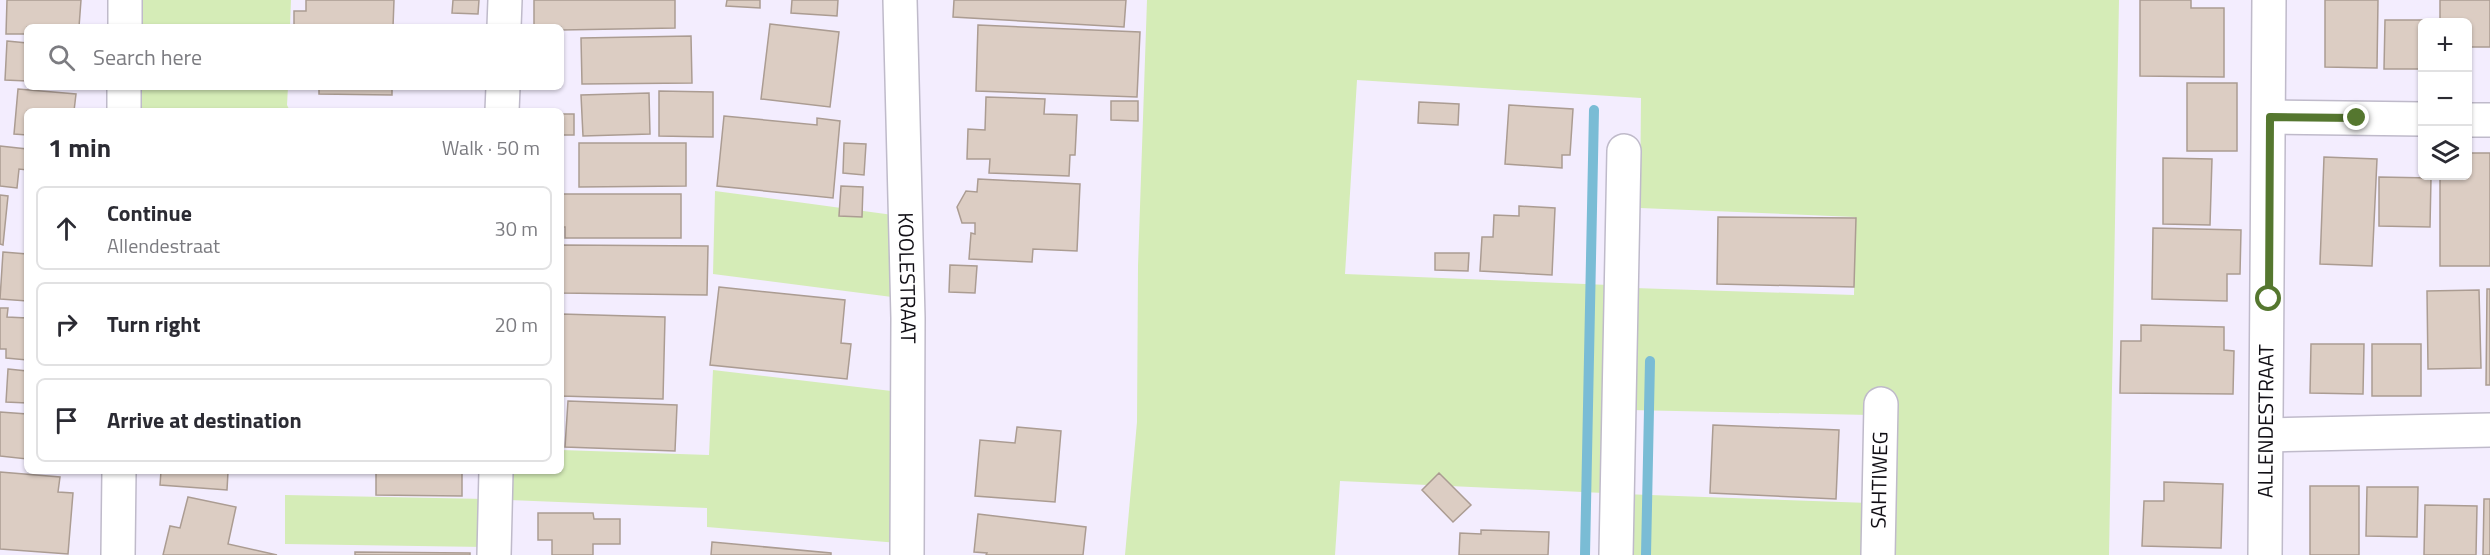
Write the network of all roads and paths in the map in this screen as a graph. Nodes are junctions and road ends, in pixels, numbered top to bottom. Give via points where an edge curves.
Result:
1 (125, 0) edge
2 (505, 0) edge
3 (900, 0) edge
4 (2270, 0) edge
5 (125, 24) edge
6 (504, 24) edge
7 (124, 90) edge
8 (503, 90) edge
9 (124, 108) edge
10 (502, 108) edge
11 (2270, 117) junction
12 (2418, 119) edge
13 (2472, 120) edge
14 (2490, 120) edge
15 (1624, 151) dead end
16 (1881, 404) dead end
17 (2490, 430) edge
18 (2268, 435) junction
19 (119, 474) edge
20 (496, 474) edge
21 (118, 555) edge
22 (494, 555) edge
23 (907, 555) edge
24 (1616, 555) edge
25 (1878, 555) edge
26 (2265, 555) edge

1 - 5 street
2 - 6 street
3 - 23 street, KOOLESTRAAT via 908,318
4 - 11 street, ALLENDESTRAAT
7 - 9 street
8 - 10 street
11 - 12 street
11 - 18 street, ALLENDESTRAAT
13 - 14 street
15 - 24 street
16 - 25 street, SAHTIWEG
17 - 18 street
18 - 26 street, ALLENDESTRAAT
19 - 21 street
20 - 22 street

